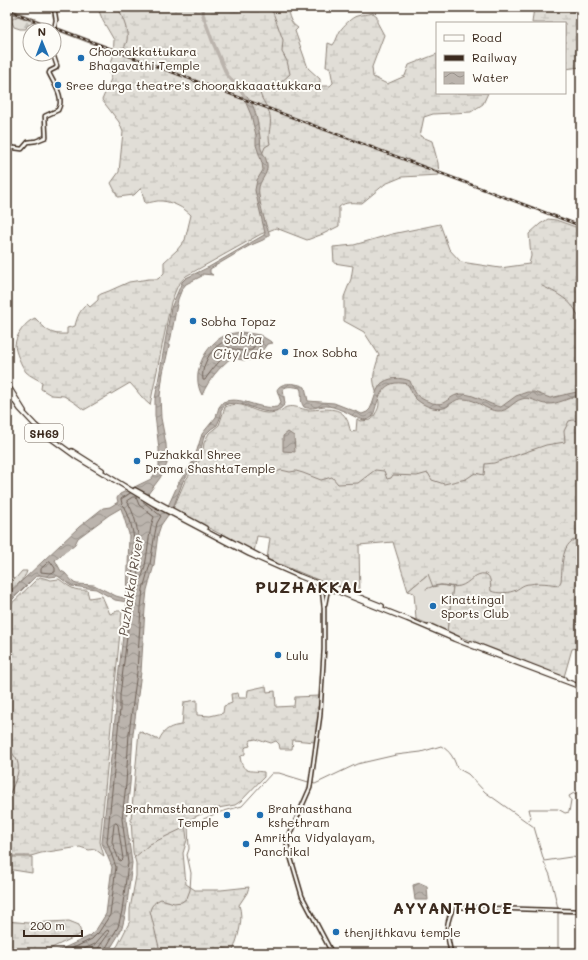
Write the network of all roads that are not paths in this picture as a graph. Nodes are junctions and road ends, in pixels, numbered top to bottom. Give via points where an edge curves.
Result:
1 (54, 7) edge
2 (56, 22) edge
3 (56, 62) edge
4 (7, 147) edge
5 (7, 384) edge
6 (7, 390) edge
7 (125, 486) junction
8 (147, 498) junction
9 (163, 507) junction
10 (259, 558) junction
11 (317, 584) junction
12 (332, 589) junction
13 (324, 608) junction
14 (570, 683) junction
15 (581, 688) edge
16 (581, 911) edge
17 (332, 953) edge
18 (451, 953) edge

1 - 2 main road
3 - 4 main road via 57,66 49,72 58,92 60,105 58,110 45,117 46,136 44,139 27,142 22,149
5 - 7 main road via 22,409 46,432
6 - 7 main road, SH69 via 35,425 58,444 89,466
7 - 8 main road
7 - 8 main road
8 - 9 main road
8 - 9 main road
9 - 10 main road
10 - 11 main road
10 - 14 main road
11 - 12 main road
11 - 13 main road via 322,590
12 - 13 main road via 327,593
12 - 14 main road
13 - 17 main road via 320,716 312,777 287,845 302,896
14 - 15 main road
16 - 18 main road via 454,907 448,925

